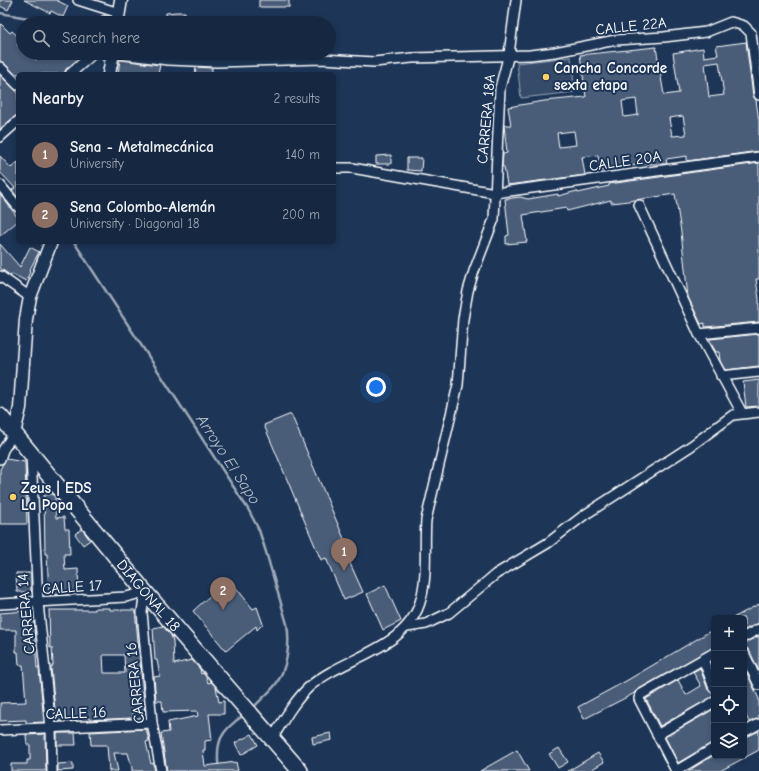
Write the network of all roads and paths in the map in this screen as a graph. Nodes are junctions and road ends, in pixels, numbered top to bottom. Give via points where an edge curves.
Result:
1 (78, 0) edge
2 (121, 0) edge
3 (516, 0) edge
4 (114, 16) edge
5 (118, 16) edge
6 (509, 54) junction
7 (86, 60) edge
8 (112, 60) edge
9 (168, 60) edge
10 (287, 60) edge
11 (336, 60) edge
12 (0, 67) edge
13 (72, 72) edge
14 (109, 72) edge
15 (16, 83) edge
16 (759, 90) edge
17 (16, 123) edge
18 (0, 137) edge
19 (759, 157) edge
20 (336, 168) edge
21 (0, 185) edge
22 (495, 193) junction
23 (16, 205) edge
24 (639, 205) dead end
25 (49, 244) edge
26 (0, 276) edge
27 (30, 296) junction
28 (759, 328) edge
29 (698, 334) junction
30 (759, 372) edge
31 (721, 376) junction
32 (759, 412) edge
33 (742, 413) junction
34 (0, 416) edge
35 (14, 433) junction
36 (31, 455) junction
37 (0, 459) edge
38 (145, 592) junction
39 (38, 603) junction
40 (0, 604) edge
41 (407, 627) junction
42 (759, 629) edge
43 (747, 635) edge
44 (711, 655) edge
45 (703, 659) junction
46 (747, 659) edge
47 (759, 685) edge
48 (714, 687) edge
49 (711, 704) edge
50 (152, 723) junction
51 (759, 724) edge
52 (50, 728) junction
53 (0, 730) edge
54 (747, 730) edge
55 (657, 735) junction
56 (272, 739) junction
57 (711, 750) edge
58 (52, 771) edge
59 (161, 771) edge
60 (300, 771) edge
61 (676, 771) edge

1 - 4 street
2 - 5 street
3 - 6 street, CARRERA 18A
6 - 11 street via 374,62
6 - 16 street, CALLE 22A via 530,55 616,40 706,32 731,22 744,26 751,33
6 - 22 street, CARRERA 18A via 500,88
7 - 13 street
8 - 14 street
9 - 10 street
12 - 15 street
17 - 18 street
19 - 22 street, CALLE 20A
20 - 22 street, CALLE 20A via 352,168
21 - 23 street
22 - 41 street, CARRERA 18A via 494,219 468,291 458,385 428,513 424,541 426,568 422,598
24 - 29 street
25 - 27 street
26 - 27 street
27 - 35 street via 20,408
28 - 29 street
29 - 31 street
30 - 31 street
31 - 33 street
32 - 33 street
33 - 41 street via 733,415 691,446 583,516 548,543 496,574 449,614 426,624
34 - 35 main road, DIAGONAL 18
35 - 36 main road, DIAGONAL 18
35 - 37 street via 2,450
36 - 38 main road, DIAGONAL 18
36 - 39 street, CARRERA 14
38 - 39 street, CALLE 17 via 126,597
38 - 50 street, CARRERA 16 via 142,612
38 - 56 main road, DIAGONAL 18
39 - 40 street, CALLE 17
39 - 52 street, CARRERA 14
41 - 56 street via 395,637 350,661 310,687 291,708
42 - 43 street
44 - 45 street
45 - 48 street
45 - 55 street via 640,695 639,699
46 - 47 street
49 - 55 street
50 - 52 street, CALLE 16
50 - 59 street, CARRERA 16
51 - 54 street
52 - 53 street, CALLE 16
52 - 58 street, CARRERA 14
55 - 61 street
56 - 60 main road, DIAGONAL 18
57 - 61 street

